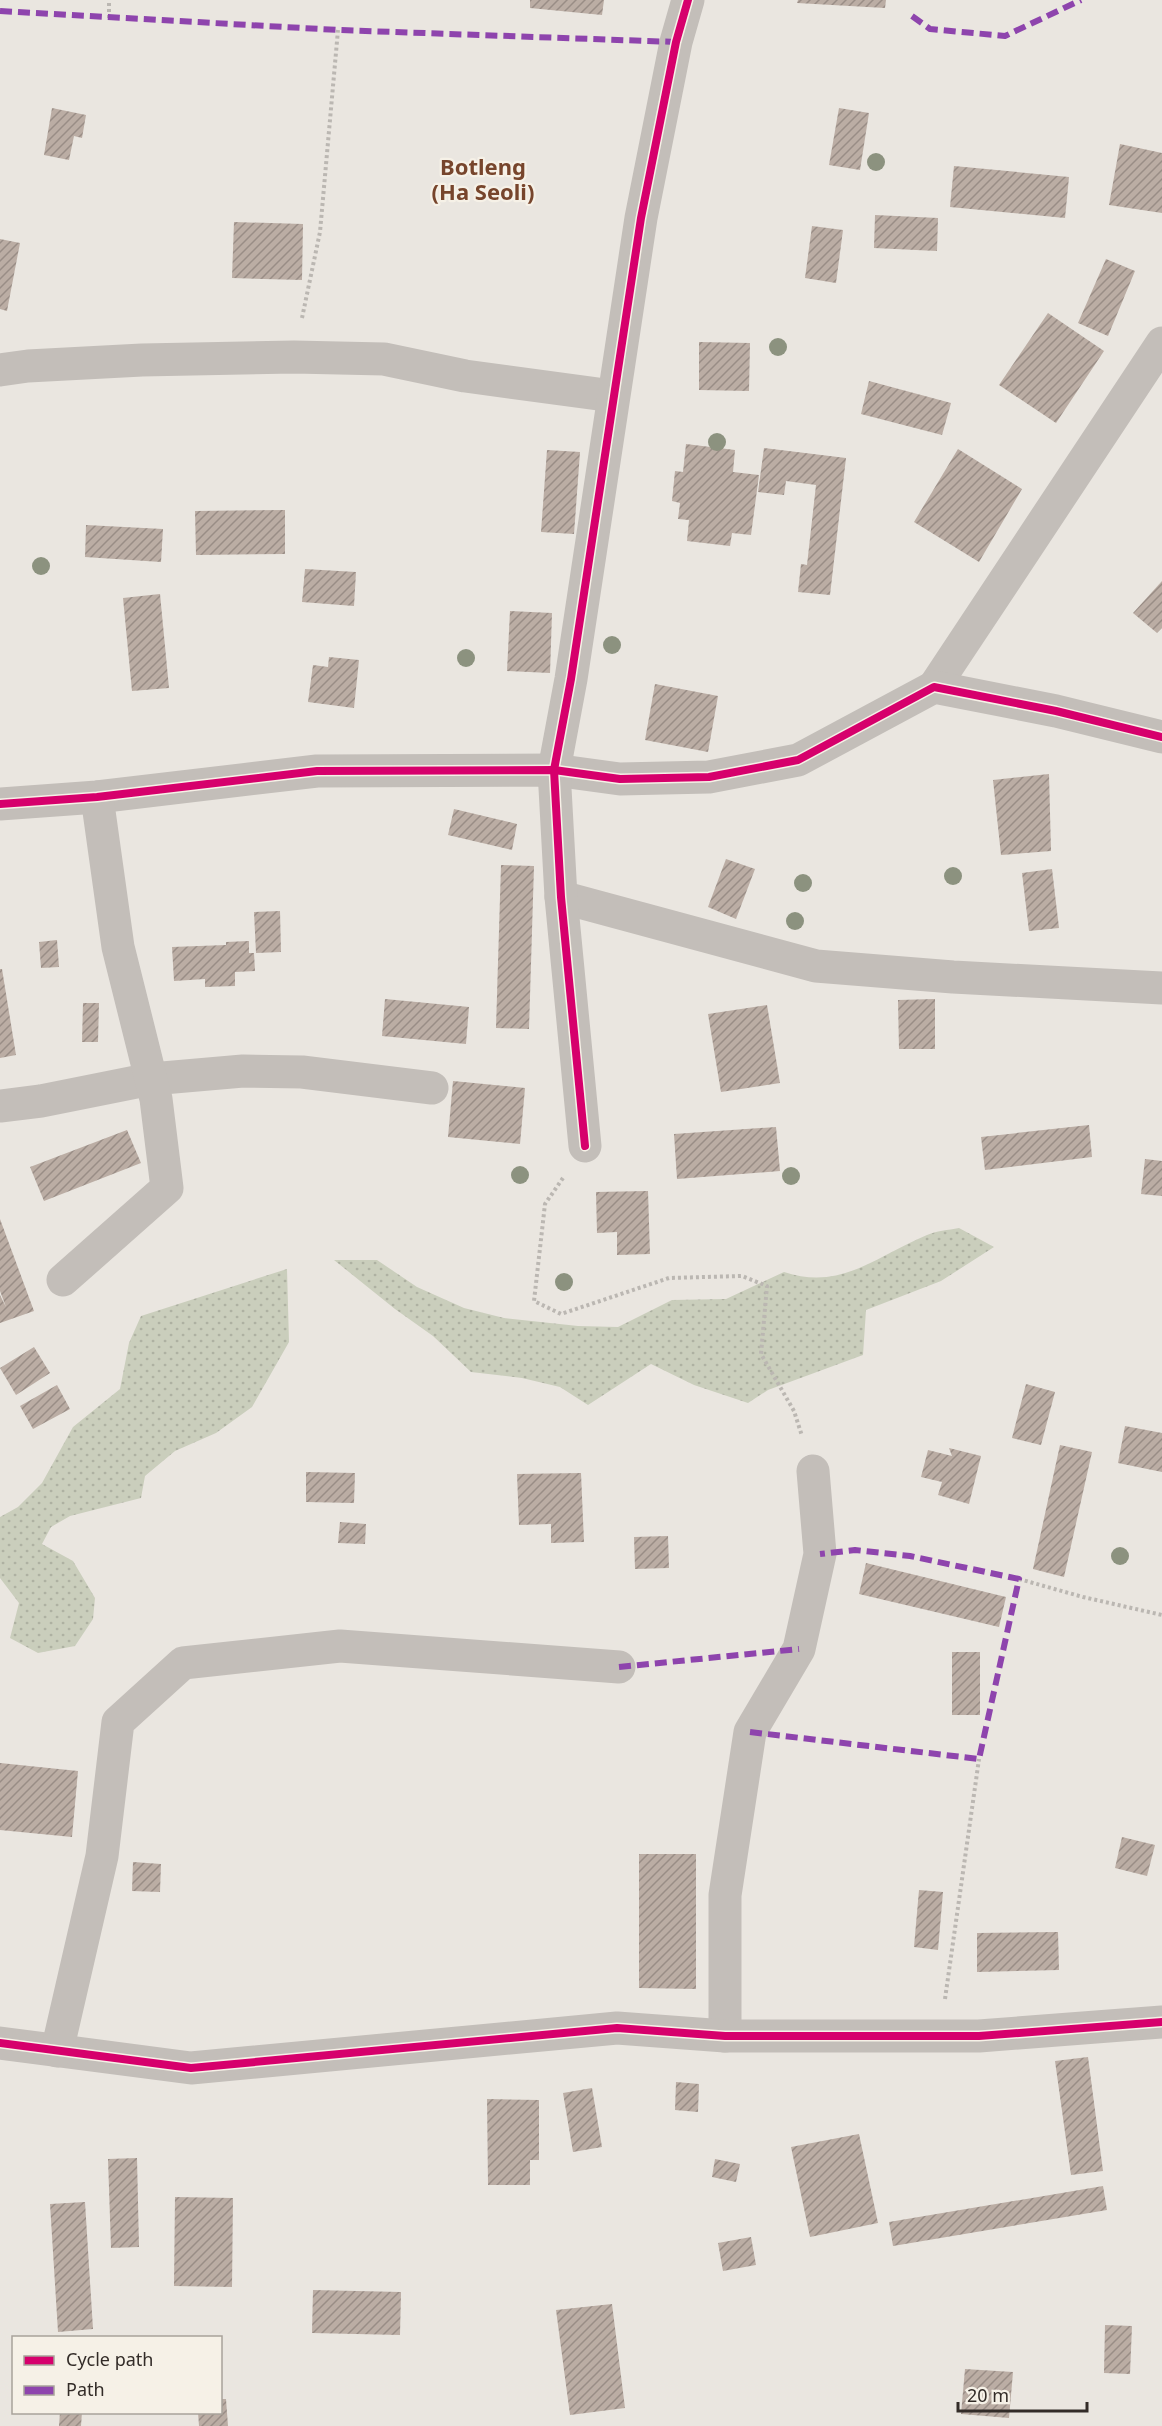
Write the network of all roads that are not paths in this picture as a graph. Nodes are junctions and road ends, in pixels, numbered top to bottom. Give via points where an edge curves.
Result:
1 (688, 0) edge
2 (1162, 343) edge
3 (0, 370) edge
4 (613, 396) junction
5 (934, 687) junction
6 (1162, 737) edge
7 (554, 770) junction
8 (98, 797) junction
9 (0, 804) edge
10 (561, 897) junction
11 (1162, 988) edge
12 (151, 1079) junction
13 (432, 1088) dead end
14 (0, 1106) edge
15 (585, 1146) road end
16 (63, 1280) dead end
17 (813, 1471) road end
18 (619, 1667) dead end
19 (1162, 2022) edge
20 (725, 2037) junction
21 (0, 2043) edge
22 (57, 2051) junction

1 - 4 street via 641,218
2 - 5 street
3 - 4 street via 142,360 384,359 465,376
4 - 7 street
5 - 6 street
5 - 7 street via 798,760 709,777 620,778
7 - 8 street via 317,771
7 - 10 street
8 - 9 street
8 - 12 street via 118,947
10 - 11 street via 816,966
10 - 15 street
12 - 13 street via 243,1071 302,1072
12 - 14 street
12 - 16 street via 167,1188
17 - 20 street via 820,1554 799,1649 750,1732 725,1895
18 - 22 street via 339,1646 183,1663 118,1722 102,1856
19 - 20 street via 979,2036
20 - 22 street via 617,2028 191,2068
21 - 22 street

